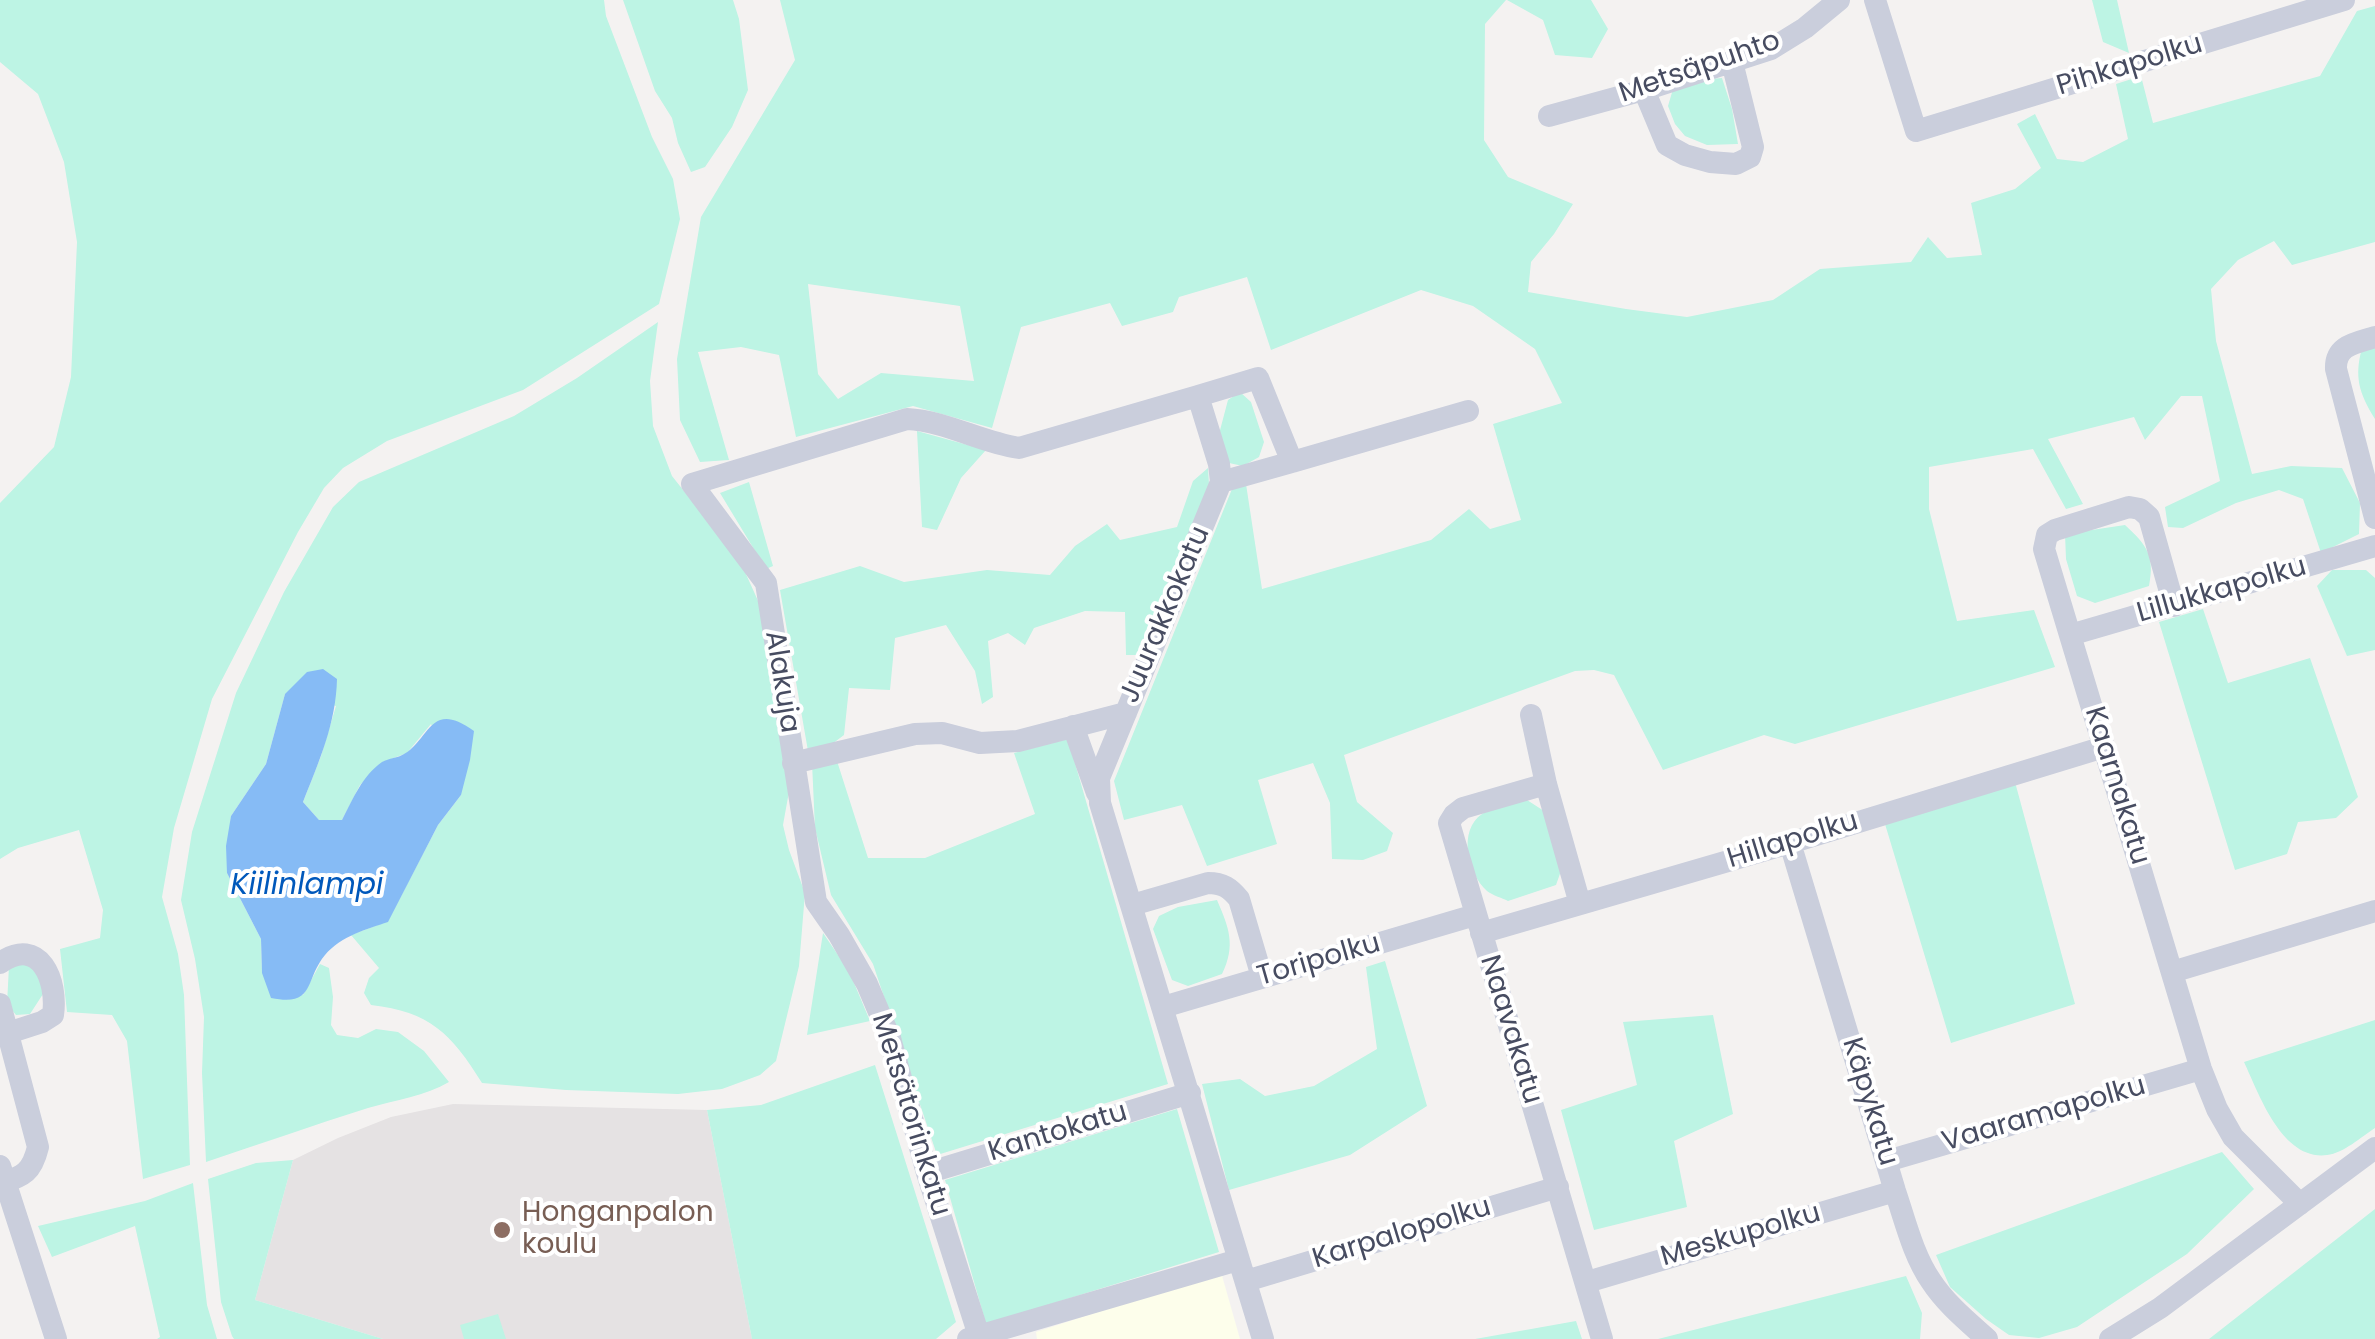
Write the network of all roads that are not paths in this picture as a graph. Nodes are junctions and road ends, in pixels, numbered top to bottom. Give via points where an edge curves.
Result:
1 (1839, 0) edge
2 (1875, 0) edge
3 (2336, 1) edge
4 (1732, 62) junction
5 (1644, 90) junction
6 (1550, 116) dead end
7 (2375, 337) edge
8 (1198, 396) junction
9 (1468, 411) dead end
10 (2367, 460) edge
11 (1292, 462) junction
12 (1222, 482) junction
13 (2375, 518) edge
14 (2375, 546) edge
15 (2174, 606) junction
16 (2070, 635) junction
17 (1126, 712) junction
18 (1531, 715) dead end
19 (1073, 726) junction
20 (2104, 748) junction
21 (793, 763) junction
22 (1546, 784) junction
23 (1100, 803) junction
24 (1790, 843) junction
25 (816, 902) joint
26 (1580, 904) junction
27 (1132, 905) junction
28 (2375, 911) edge
29 (1478, 924) junction
30 (0, 963) edge
31 (2172, 972) junction
32 (1262, 977) junction
33 (0, 1004) edge
34 (1164, 1007) junction
35 (6, 1042) edge
36 (2201, 1070) junction
37 (1190, 1093) junction
38 (2375, 1148) edge
39 (1887, 1161) junction
40 (927, 1173) junction
41 (2, 1178) edge
42 (1558, 1187) junction
43 (1895, 1191) junction
44 (2300, 1204) junction
45 (1242, 1270) junction
46 (1586, 1282) junction
47 (975, 1338) edge
48 (56, 1339) edge
49 (1262, 1339) edge
50 (1602, 1339) edge
51 (1988, 1339) edge
52 (2110, 1339) edge

1 - 4 street, Metsäpuhto via 1772,48
2 - 3 street, Pihkapolku via 1916,131
4 - 5 street, Metsäpuhto
4 - 5 street via 1753,147 1750,158 1736,164 1710,162 1668,145
5 - 6 street, Metsäpuhto
7 - 10 street via 2340,350 2336,359
8 - 11 street via 1258,378
8 - 12 street
8 - 21 street, Alakuja via 1019,448 907,420 692,484 766,584
9 - 11 street
10 - 13 street
11 - 12 street
12 - 17 street, Juurakkokatu
14 - 15 street, Lillukkapolku
15 - 16 street, Lillukkapolku
15 - 16 street, Kaarnakatu via 2149,517 2129,507 2047,535 2044,548
16 - 20 street, Kaarnakatu
17 - 19 street
17 - 23 street, Juurakkokatu via 1100,778
18 - 22 street
19 - 21 street via 980,743 915,734
19 - 23 street
20 - 24 street, Hillapolku
20 - 31 street, Kaarnakatu
21 - 25 street, Alakuja
22 - 26 street
22 - 29 street, Naavakatu via 1463,808 1449,823
23 - 27 street, Juurakkokatu
24 - 26 street, Hillapolku
24 - 39 street, Käpykatu
25 - 40 street, Metsätorinkatu via 868,984
26 - 29 street, Hillapolku
27 - 32 street via 1208,884 1230,888
27 - 34 street, Juurakkokatu
28 - 31 street
29 - 32 street, Toripolku
29 - 42 street, Naavakatu
30 - 35 street via 28,954 36,958 47,968 54,1004 53,1014
31 - 36 street, Kaarnakatu
32 - 34 street, Toripolku
33 - 35 street
34 - 37 street, Juurakkokatu
35 - 41 street via 38,1147 22,1175
36 - 39 street, Vaaramapolku
36 - 44 street, Kaarnakatu via 2233,1136
37 - 40 street, Kantokatu
37 - 45 street, Juurakkokatu
38 - 44 street
39 - 43 street, Käpykatu
40 - 47 street, Metsätorinkatu
41 - 48 street
42 - 45 street, Karpalopolku
42 - 46 street, Naavakatu
43 - 46 street, Meskupolku
43 - 51 street, Käpykatu via 1928,1278
44 - 52 street
45 - 47 street, Karpalopolku
45 - 49 street, Juurakkokatu
46 - 50 street, Naavakatu

